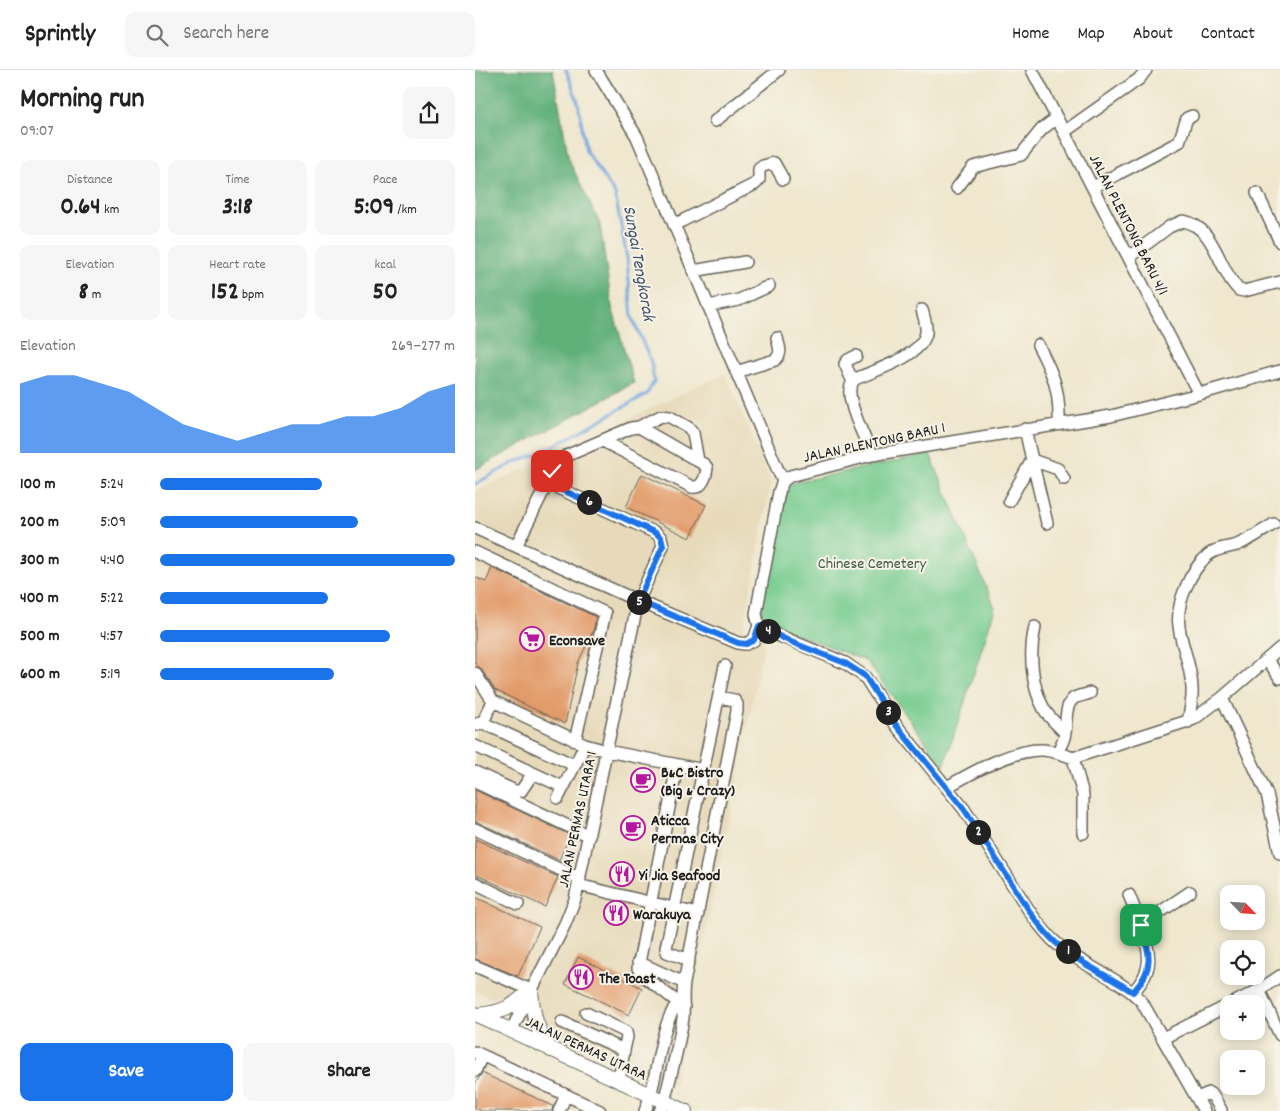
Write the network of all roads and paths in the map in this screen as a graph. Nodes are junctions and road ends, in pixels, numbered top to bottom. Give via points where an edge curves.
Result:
1 (596, 70) edge
2 (779, 70) edge
3 (1032, 70) edge
4 (1146, 70) edge
5 (1192, 116) dead end
6 (1057, 118) junction
7 (715, 121) dead end
8 (1064, 132) junction
9 (783, 179) dead end
10 (1093, 187) junction
11 (957, 188) dead end
12 (1257, 194) dead end
13 (674, 225) junction
14 (1280, 242) edge
15 (1129, 257) junction
16 (745, 262) dead end
17 (693, 271) junction
18 (1280, 282) edge
19 (769, 286) dead end
20 (708, 306) junction
21 (922, 310) dead end
22 (777, 338) dead end
23 (1038, 345) dead end
24 (856, 356) dead end
25 (1280, 371) edge
26 (736, 372) junction
27 (853, 382) junction
28 (1199, 394) junction
29 (1059, 424) junction
30 (639, 428) junction
31 (1025, 429) junction
32 (603, 441) junction
33 (872, 455) junction
34 (1032, 460) junction
35 (697, 461) junction
36 (1064, 479) dead end
37 (783, 481) junction
38 (547, 483) junction
39 (1009, 501) dead end
40 (1047, 523) dead end
41 (1274, 524) dead end
42 (475, 528) edge
43 (516, 546) junction
44 (475, 552) edge
45 (638, 601) junction
46 (759, 626) junction
47 (1035, 627) dead end
48 (1280, 648) edge
49 (1267, 659) junction
50 (725, 666) dead end
51 (475, 673) edge
52 (1280, 678) edge
53 (1089, 693) dead end
54 (719, 697) junction
55 (1222, 698) junction
56 (493, 701) junction
57 (1188, 722) junction
58 (478, 724) edge
59 (1065, 732) junction
60 (580, 743) junction
61 (475, 746) edge
62 (607, 751) junction
63 (1057, 752) junction
64 (1073, 758) junction
65 (574, 765) junction
66 (677, 766) junction
67 (704, 770) junction
68 (475, 772) edge
69 (533, 773) junction
70 (475, 782) edge
71 (947, 787) junction
72 (1276, 808) edge
73 (475, 829) edge
74 (1083, 833) dead end
75 (589, 836) junction
76 (1280, 853) edge
77 (579, 882) junction
78 (475, 883) edge
79 (1190, 892) dead end
80 (1129, 895) dead end
81 (650, 902) junction
82 (519, 904) dead end
83 (674, 908) junction
84 (698, 914) junction
85 (1141, 925) junction
86 (689, 960) junction
87 (638, 962) junction
88 (475, 966) edge
89 (1280, 976) edge
90 (684, 983) junction
91 (531, 990) junction
92 (1259, 990) junction
93 (1133, 992) junction
94 (1249, 995) edge
95 (681, 1002) junction
96 (1220, 1009) edge
97 (586, 1013) dead end
98 (476, 1015) edge
99 (562, 1022) dead end
100 (511, 1031) junction
101 (1280, 1035) edge
102 (1163, 1038) junction
103 (624, 1050) junction
104 (552, 1051) junction
105 (478, 1054) edge
106 (475, 1071) edge
107 (619, 1081) junction
108 (566, 1095) junction
109 (651, 1096) junction
110 (1197, 1098) junction
111 (662, 1106) edge
112 (1221, 1110) edge
113 (559, 1111) edge
114 (600, 1111) edge
115 (645, 1111) edge
116 (685, 1111) edge
117 (1204, 1111) edge

1 - 13 street via 637,137
2 - 7 street
3 - 6 street, JALAN PLENTONG BARU 4/1
4 - 8 street via 1139,79
5 - 10 street via 1187,118 1179,142
6 - 8 street, JALAN PLENTONG BARU 4/1
6 - 11 street via 1042,129 1021,155 973,167
8 - 10 street, JALAN PLENTONG BARU 4/1
9 - 13 street via 775,164 763,166 755,184
10 - 15 street, JALAN PLENTONG BARU 4/1
12 - 14 street
13 - 17 street
15 - 18 street via 1169,227 1183,221 1197,226 1210,239 1239,290
15 - 28 street, JALAN PLENTONG BARU 4/1
16 - 17 street
17 - 20 street
19 - 20 street via 739,300
20 - 26 street
21 - 27 street via 926,333 920,346
22 - 26 street via 780,352 775,360
23 - 29 street via 1056,382
24 - 27 street via 845,364
25 - 28 street, JALAN PLENTONG BARU 1
26 - 37 street
27 - 33 street via 852,404
28 - 29 street, JALAN PLENTONG BARU 1 via 1111,416
29 - 31 street, JALAN PLENTONG BARU 1
30 - 32 street via 631,428
30 - 35 street
30 - 35 street via 661,416 670,416 693,433
31 - 33 street, JALAN PLENTONG BARU 1
31 - 34 street
32 - 35 street via 697,488 707,468
32 - 38 street via 558,462
33 - 37 street, JALAN PLENTONG BARU 1 via 790,476
34 - 36 street via 1058,469
34 - 39 street
34 - 40 street
37 - 46 street via 756,607
38 - 43 street
38 - 45 street, JALAN PERMAS UTARA 1 via 661,538 663,546
41 - 57 street via 1247,540 1215,551 1199,565 1188,581 1178,619 1192,686 1193,700
42 - 43 street
43 - 45 street
44 - 60 street via 605,613
45 - 46 street via 738,643 754,640
45 - 62 street, JALAN PERMAS UTARA 1
46 - 71 street via 860,672 907,740
47 - 59 street via 1031,659 1040,700
48 - 49 street
49 - 52 street
49 - 55 street
50 - 54 street
51 - 56 street
53 - 59 street via 1075,698 1069,705
54 - 67 street
54 - 84 street via 735,701 738,706
55 - 57 street
55 - 72 street
56 - 58 street via 485,720
56 - 60 street
57 - 64 street
58 - 65 street
59 - 63 street
60 - 62 street
60 - 65 street
61 - 69 street
62 - 66 street
62 - 75 street, JALAN PERMAS UTARA 1
63 - 64 street
63 - 71 street via 1041,750 1014,755 968,774
64 - 74 street via 1083,795
65 - 69 street via 561,792
66 - 67 street
66 - 81 street
67 - 83 street
68 - 69 street via 515,791 521,791
70 - 75 street
71 - 93 street via 1032,915 1055,942
72 - 76 street
73 - 77 street
75 - 77 street, JALAN PERMAS UTARA 1
77 - 81 street
77 - 91 street, JALAN PERMAS UTARA 1 via 565,924
78 - 82 street
79 - 85 street
80 - 85 street
81 - 83 street
81 - 87 street
83 - 84 street
83 - 86 street via 666,951
84 - 86 street
85 - 93 street via 1149,958 1148,970
86 - 90 street
87 - 90 street
87 - 95 street via 641,974
88 - 91 street
89 - 92 street
90 - 95 street
91 - 98 main road via 505,1010
91 - 100 street, JALAN PERMAS UTARA 1
91 - 104 main road via 536,1024
92 - 94 street
92 - 101 street
93 - 102 street
95 - 109 street via 671,1013
95 - 111 street via 679,1039
96 - 102 street
97 - 103 street via 626,1032
98 - 100 main road, JALAN PERMAS UTARA
99 - 103 street
100 - 104 main road, JALAN PERMAS UTARA
102 - 110 street
103 - 107 street
104 - 107 main road, JALAN PERMAS UTARA
105 - 106 street
105 - 108 street
107 - 109 main road, JALAN PERMAS UTARA
108 - 113 street
108 - 114 street
109 - 111 main road, JALAN PERMAS UTARA
109 - 115 street
110 - 112 street via 1213,1096
110 - 117 street
111 - 116 main road, JALAN PERMAS UTARA

